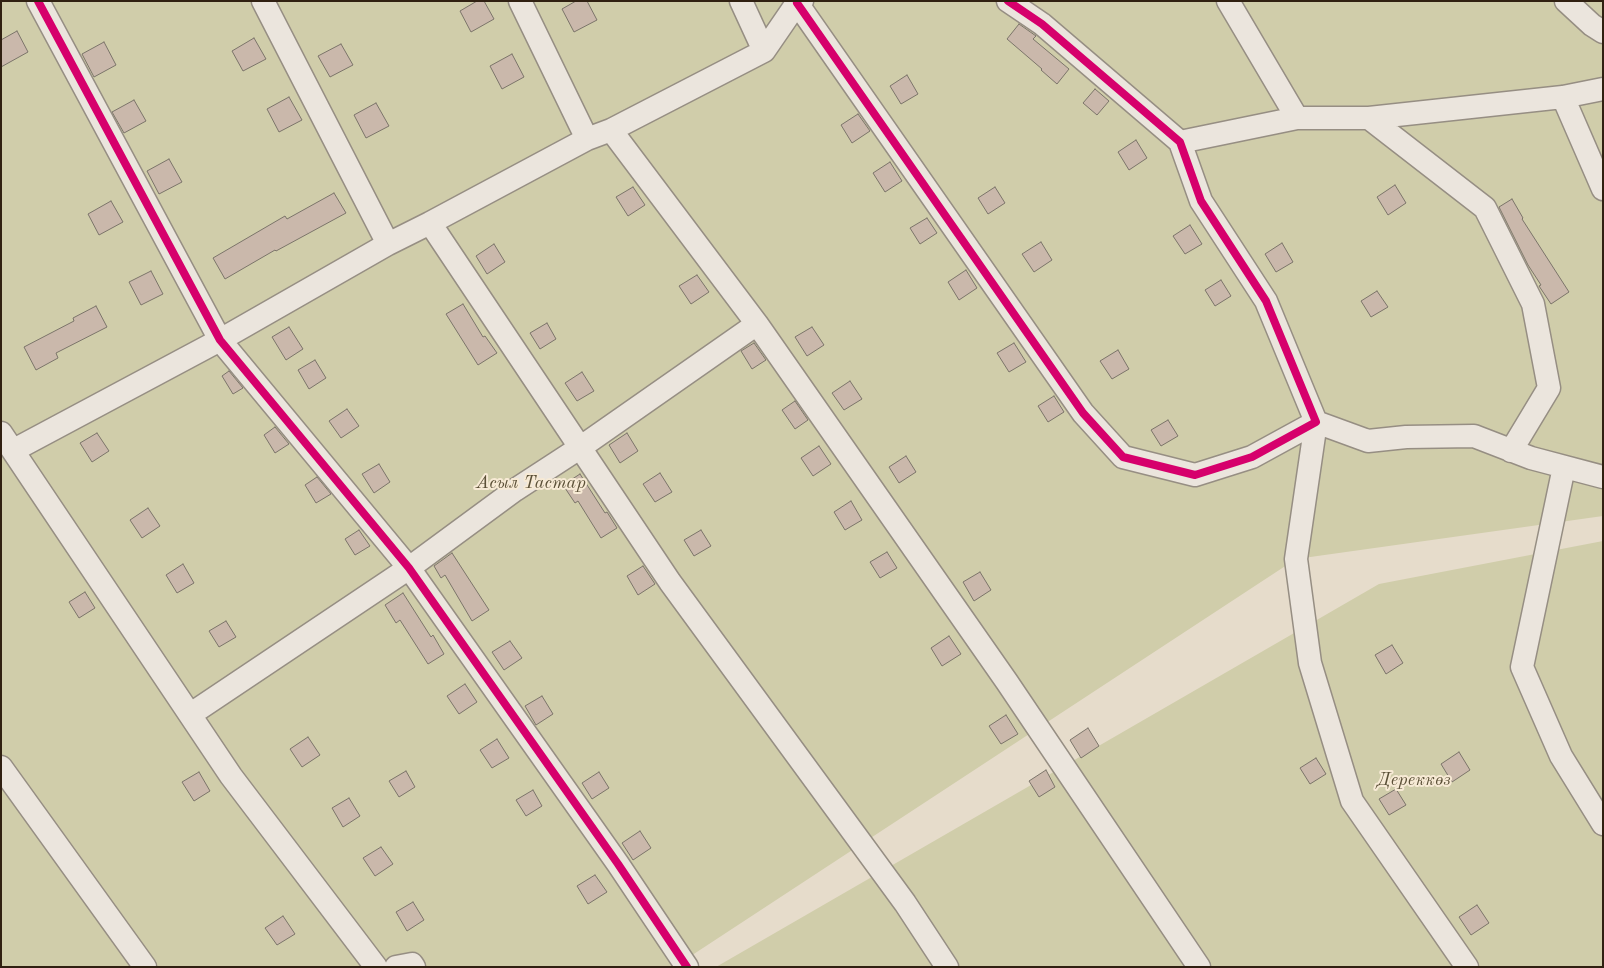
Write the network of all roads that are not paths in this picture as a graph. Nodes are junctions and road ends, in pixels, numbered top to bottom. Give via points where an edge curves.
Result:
1 (38, 1) edge
2 (263, 1) edge
3 (520, 1) edge
4 (741, 1) edge
5 (1008, 1) edge
6 (1228, 1) edge
7 (1566, 1) edge
8 (799, 2) edge
9 (1603, 32) edge
10 (764, 51) junction
11 (1603, 89) edge
12 (1563, 97) junction
13 (1297, 118) junction
14 (1369, 118) junction
15 (611, 130) junction
16 (587, 139) junction
17 (1180, 142) junction
18 (1603, 189) edge
19 (430, 224) junction
20 (388, 244) junction
21 (757, 324) junction
22 (220, 340) junction
23 (1316, 422) junction
24 (8, 441) edge
25 (581, 447) junction
26 (1511, 451) junction
27 (1564, 467) junction
28 (1603, 477) edge
29 (409, 568) junction
30 (191, 714) junction
31 (1, 767) edge
32 (1603, 824) edge
33 (145, 967) edge
34 (376, 967) edge
35 (396, 967) edge
36 (414, 967) edge
37 (687, 967) edge
38 (947, 967) edge
39 (1199, 967) edge
40 (1467, 967) edge

1 - 22 street
2 - 20 street
3 - 16 street
4 - 10 street
5 - 17 street via 1042,24
6 - 13 street
7 - 9 street
8 - 10 street
8 - 23 street via 1083,413 1123,457 1195,475 1252,457
10 - 15 street
11 - 12 street
12 - 14 street
12 - 18 street
13 - 14 street
13 - 17 street
14 - 26 street via 1485,208 1533,304 1549,388
15 - 16 street
15 - 21 street
16 - 19 street
17 - 23 street via 1201,200 1266,301
19 - 20 street
19 - 25 street
20 - 22 street
21 - 25 street
21 - 39 street via 1007,682
22 - 24 street
22 - 29 street
23 - 26 street via 1368,441 1474,436
23 - 40 street via 1296,559 1310,663 1352,800
24 - 30 street
25 - 29 street via 515,490
25 - 38 street via 670,582 905,903
26 - 27 street
27 - 28 street
27 - 32 street via 1522,667 1561,756
29 - 30 street
29 - 37 street
30 - 34 street via 231,776
31 - 33 street
35 - 36 street via 412,964

